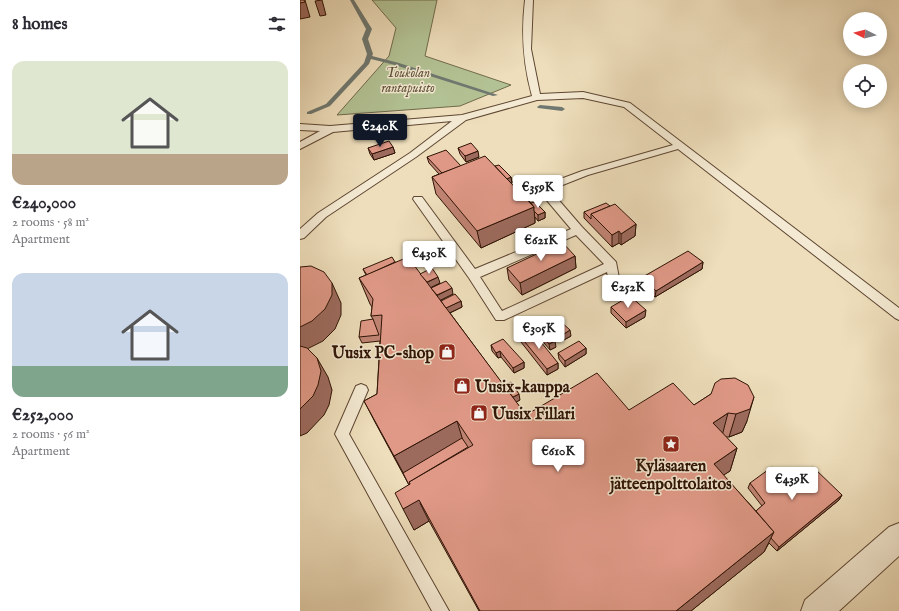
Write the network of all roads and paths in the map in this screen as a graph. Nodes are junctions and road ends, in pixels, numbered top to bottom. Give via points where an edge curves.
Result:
1 (529, 0) edge
2 (537, 97) junction
3 (463, 118) junction
4 (300, 127) edge
5 (330, 129) junction
6 (300, 146) edge
7 (680, 146) junction
8 (418, 199) dead end
9 (578, 230) junction
10 (300, 235) edge
11 (612, 265) junction
12 (473, 275) junction
13 (615, 289) dead end
14 (899, 315) edge
15 (362, 390) dead end
16 (899, 537) edge
17 (441, 611) edge
18 (816, 611) edge

1 - 2 lane via 525,42 528,68
2 - 3 lane
2 - 7 lane via 583,95 627,105
3 - 5 lane
3 - 10 lane via 413,155 322,215
4 - 5 lane
5 - 6 lane
7 - 9 lane via 596,169 543,189
7 - 14 lane
8 - 12 lane
9 - 11 lane
9 - 12 lane
11 - 12 lane via 500,317
11 - 13 lane
15 - 17 lane via 342,434
16 - 18 street

